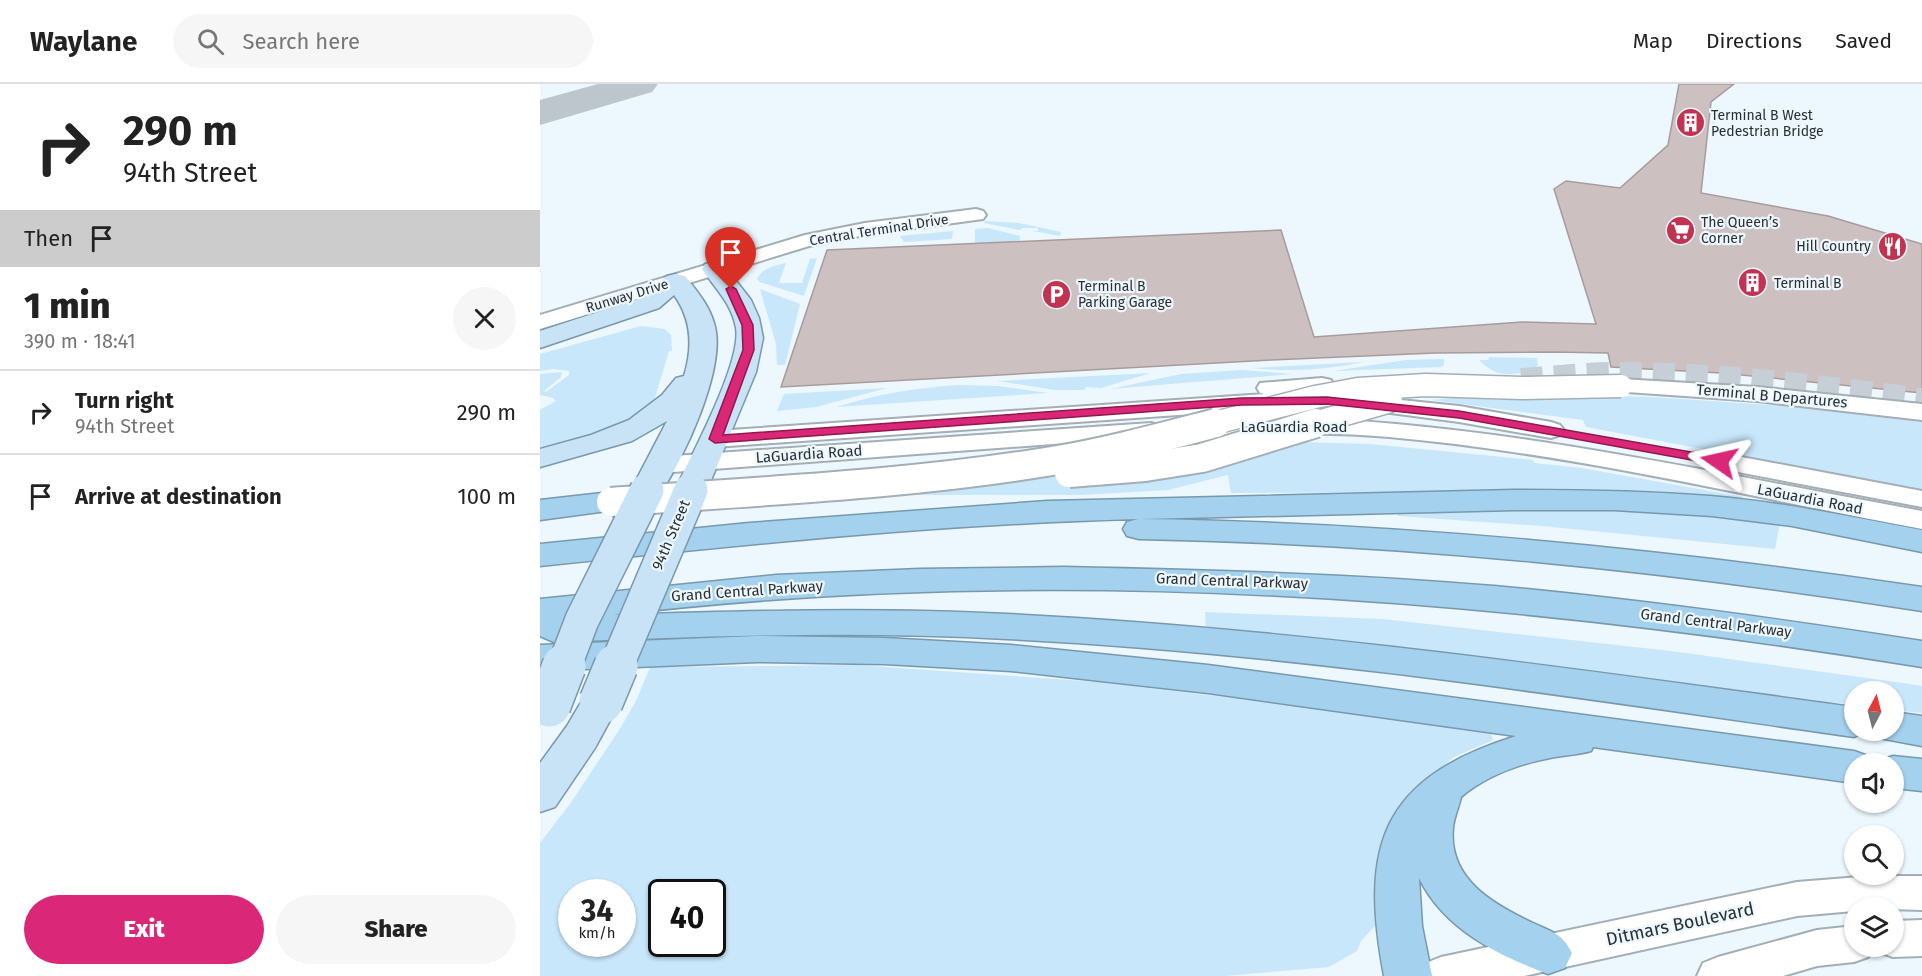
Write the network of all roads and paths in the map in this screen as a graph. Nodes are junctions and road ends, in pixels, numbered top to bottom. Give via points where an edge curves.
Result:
1 (976, 215) dead end
2 (714, 269) junction
3 (676, 281) junction
4 (540, 322) edge
5 (540, 342) edge
6 (703, 343) junction
7 (1322, 385) dead end
8 (1432, 393) dead end
9 (1107, 412) junction
10 (1922, 412) edge
11 (540, 458) edge
12 (540, 463) edge
13 (703, 463) junction
14 (658, 466) junction
15 (889, 482) junction
16 (1922, 499) edge
17 (611, 502) joint
18 (540, 508) edge
19 (1922, 520) edge
20 (1922, 541) edge
21 (540, 555) edge
22 (1922, 599) edge
23 (540, 611) edge
24 (540, 629) edge
25 (1922, 654) edge
26 (540, 658) edge
27 (545, 714) edge
28 (1844, 721) edge
29 (1904, 729) edge
30 (1922, 731) edge
31 (1844, 765) edge
32 (1844, 766) edge
33 (1904, 773) edge
34 (1922, 775) edge
35 (1451, 784) junction
36 (540, 795) edge
37 (1922, 893) edge
38 (1922, 938) edge
39 (1904, 939) edge
40 (1844, 945) edge
41 (1548, 953) junction
42 (1408, 976) edge
43 (1442, 976) edge
44 (1718, 976) edge

1 - 2 street, Central Terminal Drive via 837,234
2 - 3 street, Runway Drive
2 - 13 main road, 94th Street via 741,306 750,338 746,361
3 - 4 street, Runway Drive
3 - 5 main road via 650,303
3 - 6 main road via 695,309
5 - 6 main road via 648,317 679,319
6 - 11 main road via 678,396 651,420 620,437
6 - 14 main road via 689,402
7 - 9 street via 1178,397
8 - 15 street, bridge via 1352,411 1218,454 1164,465
9 - 13 street, LaGuardia Road
9 - 16 street, LaGuardia Road via 1288,400 1387,405 1539,427
10 - 15 street, Terminal B Departures, bridge via 1779,396 1621,386 1426,385 1358,389 1136,444 1040,462
12 - 14 main road
13 - 14 main road
13 - 19 street, LaGuardia Road via 1228,426 1318,425 1504,442
13 - 36 main road, 94th Street, bridge via 601,702
14 - 27 main road, bridge via 582,620
15 - 17 street, bridge
17 - 18 highway
20 - 21 highway via 1792,516 1712,506 1614,500 1514,500 1057,510 748,533
21 - 22 highway via 656,544 875,532 1194,530 1372,538 1579,554 1782,577
23 - 25 highway, Grand Central Parkway via 687,594 826,585 1005,578 1188,579 1387,589 1547,603 1768,629
24 - 28 highway via 789,623 1088,631 1435,665
26 - 31 highway via 757,649 884,651 1034,660 1208,679
29 - 30 highway
32 - 35 highway via 1620,741 1563,740 1504,754 1471,769
33 - 34 highway
35 - 41 highway via 1439,801 1430,828 1431,855 1442,878 1461,904
35 - 42 highway via 1419,813 1404,839 1400,856 1398,911
37 - 41 street, Ditmars Boulevard via 1797,899
38 - 39 street
40 - 44 street via 1817,948
41 - 43 street, Ditmars Boulevard

